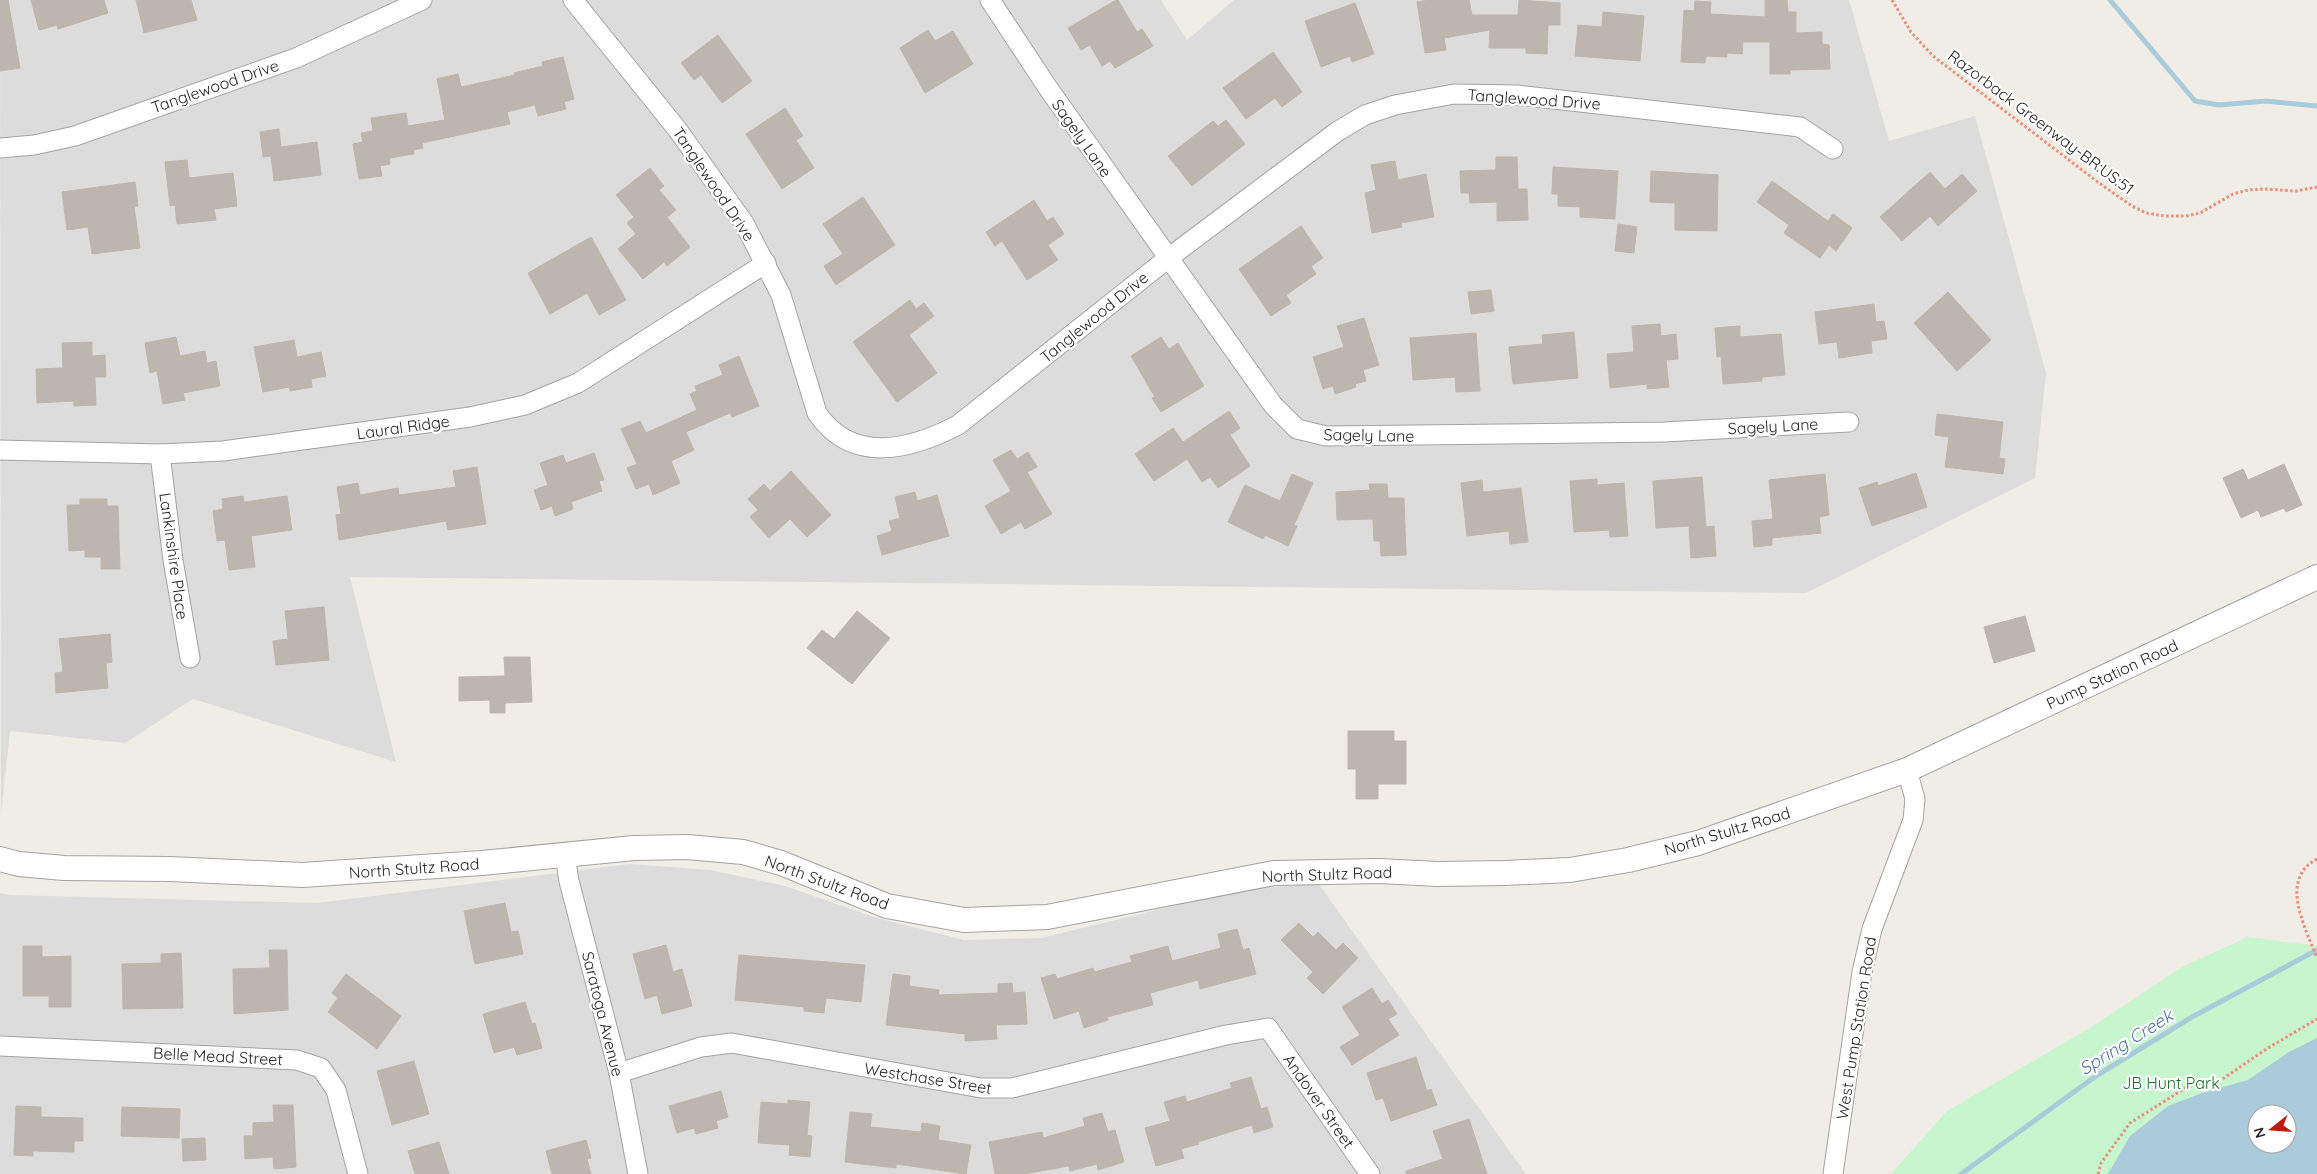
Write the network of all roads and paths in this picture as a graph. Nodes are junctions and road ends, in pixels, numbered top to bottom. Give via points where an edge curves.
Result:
1 (422, 0) edge
2 (573, 0) edge
3 (990, 0) edge
4 (1892, 0) edge
5 (0, 148) edge
6 (1833, 149) dead end
7 (2317, 187) edge
8 (1167, 259) junction
9 (766, 263) junction
10 (1850, 422) dead end
11 (0, 450) edge
12 (160, 454) junction
13 (2317, 577) edge
14 (190, 658) dead end
15 (1907, 770) junction
16 (565, 855) junction
17 (0, 859) edge
18 (2317, 859) edge
19 (2317, 958) edge
20 (2317, 1019) edge
21 (1268, 1028) joint
22 (0, 1046) edge
23 (619, 1073) junction
24 (358, 1174) edge
25 (638, 1174) edge
26 (1370, 1174) edge
27 (1833, 1174) edge
28 (2098, 1174) edge

1 - 5 street, Tanglewood Drive via 296,58 76,136
2 - 9 street, Tanglewood Drive via 677,129 744,223
3 - 8 street, Sagely Lane
4 - 7 path, Razorback Greenway-BR:US:51 via 1911,32 1932,56 2098,183 2146,213 2186,216 2248,190 2296,191
6 - 8 street, Tanglewood Drive via 1800,127 1517,95 1432,97 1365,115 1338,131
8 - 9 street, Tanglewood Drive via 958,425 920,441 881,448 864,447 839,436 827,428 817,412 780,295
8 - 10 street, Sagely Lane via 1273,405 1297,429 1311,433 1334,436 1664,432
9 - 12 street, Laural Ridge via 592,375 525,405 470,417 266,446
11 - 12 street, Laural Ridge
12 - 14 street, Lankinshire Place via 173,560
13 - 15 street, Pump Station Road
15 - 16 street, North Stultz Road via 1698,842 1628,860 1570,870 1505,874 1274,873 1047,917 964,920 887,906 781,863 743,852 687,847
15 - 27 street, West Pump Station Road via 1915,799 1913,820 1872,929 1862,972
16 - 17 street, North Stultz Road via 302,876 170,869 64,868
16 - 23 street, Saratoga Avenue via 569,882
18 - 19 path via 2309,863 2300,875 2296,892 2298,907
20 - 28 path via 2221,1080 2187,1087 2130,1123 2101,1163
21 - 23 street, Westchase Street via 1226,1035 1012,1088 981,1088 732,1043 701,1047
21 - 26 street, Andover Street
22 - 24 street, Belle Mead Street via 297,1060 321,1068 336,1090
23 - 25 street, Saratoga Avenue

